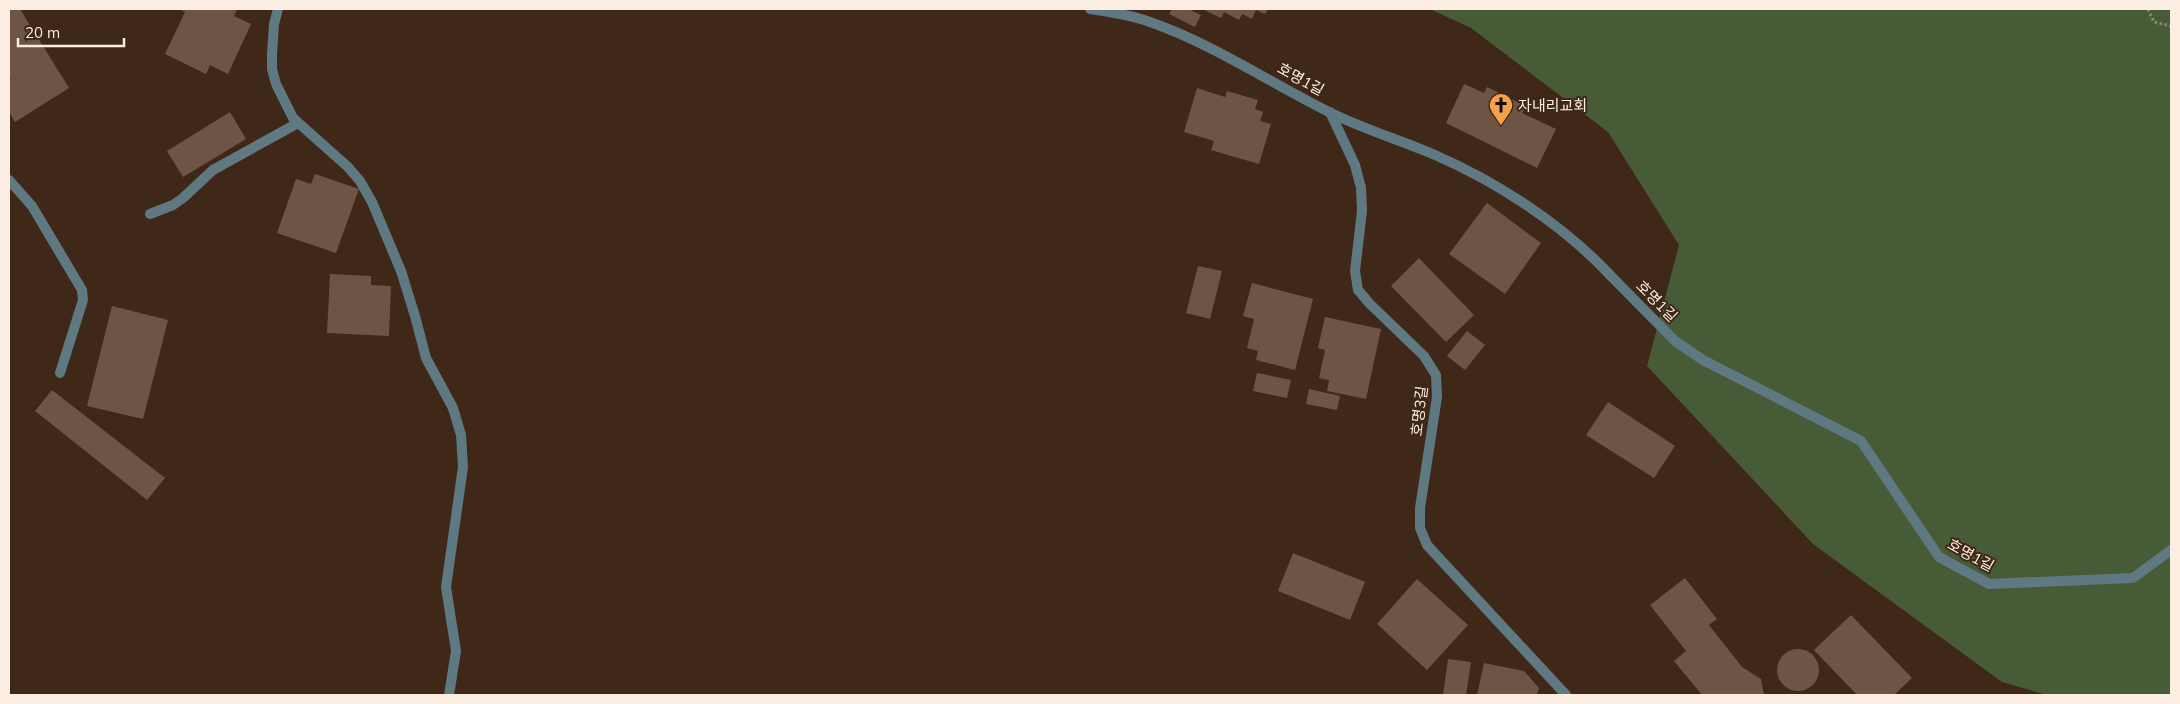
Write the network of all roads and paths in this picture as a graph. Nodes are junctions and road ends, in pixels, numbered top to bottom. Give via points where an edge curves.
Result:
1 (278, 9) edge
2 (1090, 9) edge
3 (2148, 9) edge
4 (2171, 26) edge
5 (1330, 112) junction
6 (298, 123) junction
7 (9, 180) edge
8 (150, 214) dead end
9 (60, 372) dead end
10 (2171, 550) edge
11 (449, 695) edge
12 (1566, 695) edge

1 - 6 street via 272,69 285,104
2 - 5 street, 호명1길 via 1148,21 1176,32
3 - 4 path via 2154,22
5 - 10 street, 호명1길 via 1457,165 1554,224 1590,254 1675,341 1703,360 1861,440 1939,557 1990,584 2133,578
5 - 12 street, 호명3길 via 1355,165 1361,188 1362,211 1354,271 1358,290 1424,356 1436,375 1437,398 1420,508 1423,538
6 - 8 street via 213,170 173,205
6 - 11 street via 348,167 372,202 401,271 426,358 453,408 461,435 463,467 446,587 456,651
7 - 9 street via 32,206 82,290 83,300

